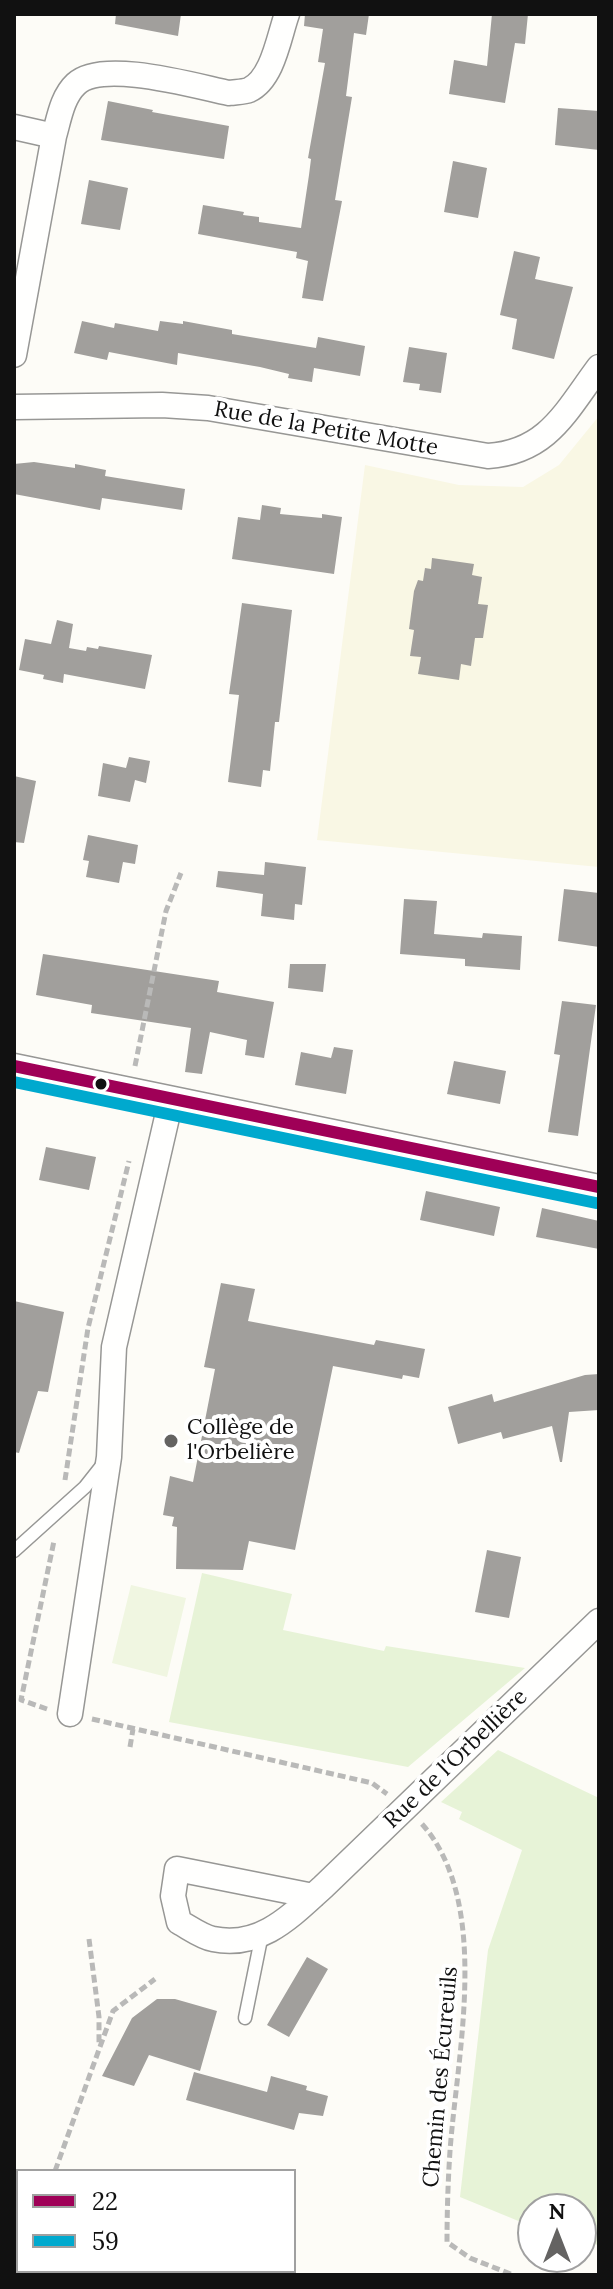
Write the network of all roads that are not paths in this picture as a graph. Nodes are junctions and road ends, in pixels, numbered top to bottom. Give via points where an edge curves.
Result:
1 (287, 14) edge
2 (14, 127) edge
3 (54, 136) junction
4 (14, 355) edge
5 (599, 367) edge
6 (14, 407) edge
7 (14, 1066) edge
8 (171, 1100) junction
9 (599, 1187) edge
10 (109, 1457) junction
11 (14, 1551) edge
12 (599, 1621) edge
13 (70, 1714) road end
14 (313, 1896) junction
15 (262, 1934) junction
16 (245, 2018) dead end

1 - 3 street via 268,70 248,91 229,93 116,71 94,74 76,84 62,106
2 - 3 street
3 - 4 street
5 - 6 street, Rue de la Petite Motte via 548,434 526,449 496,456 208,408
7 - 8 street
8 - 9 street
8 - 10 street via 114,1347
10 - 11 lane via 85,1487
10 - 13 street
12 - 14 street, Rue de l'Orbellière
14 - 15 street, Rue de l'Orbellière via 283,1924
14 - 15 street, Rue de l'Orbellière via 177,1869 173,1896 179,1922 212,1939 249,1940
15 - 16 lane

